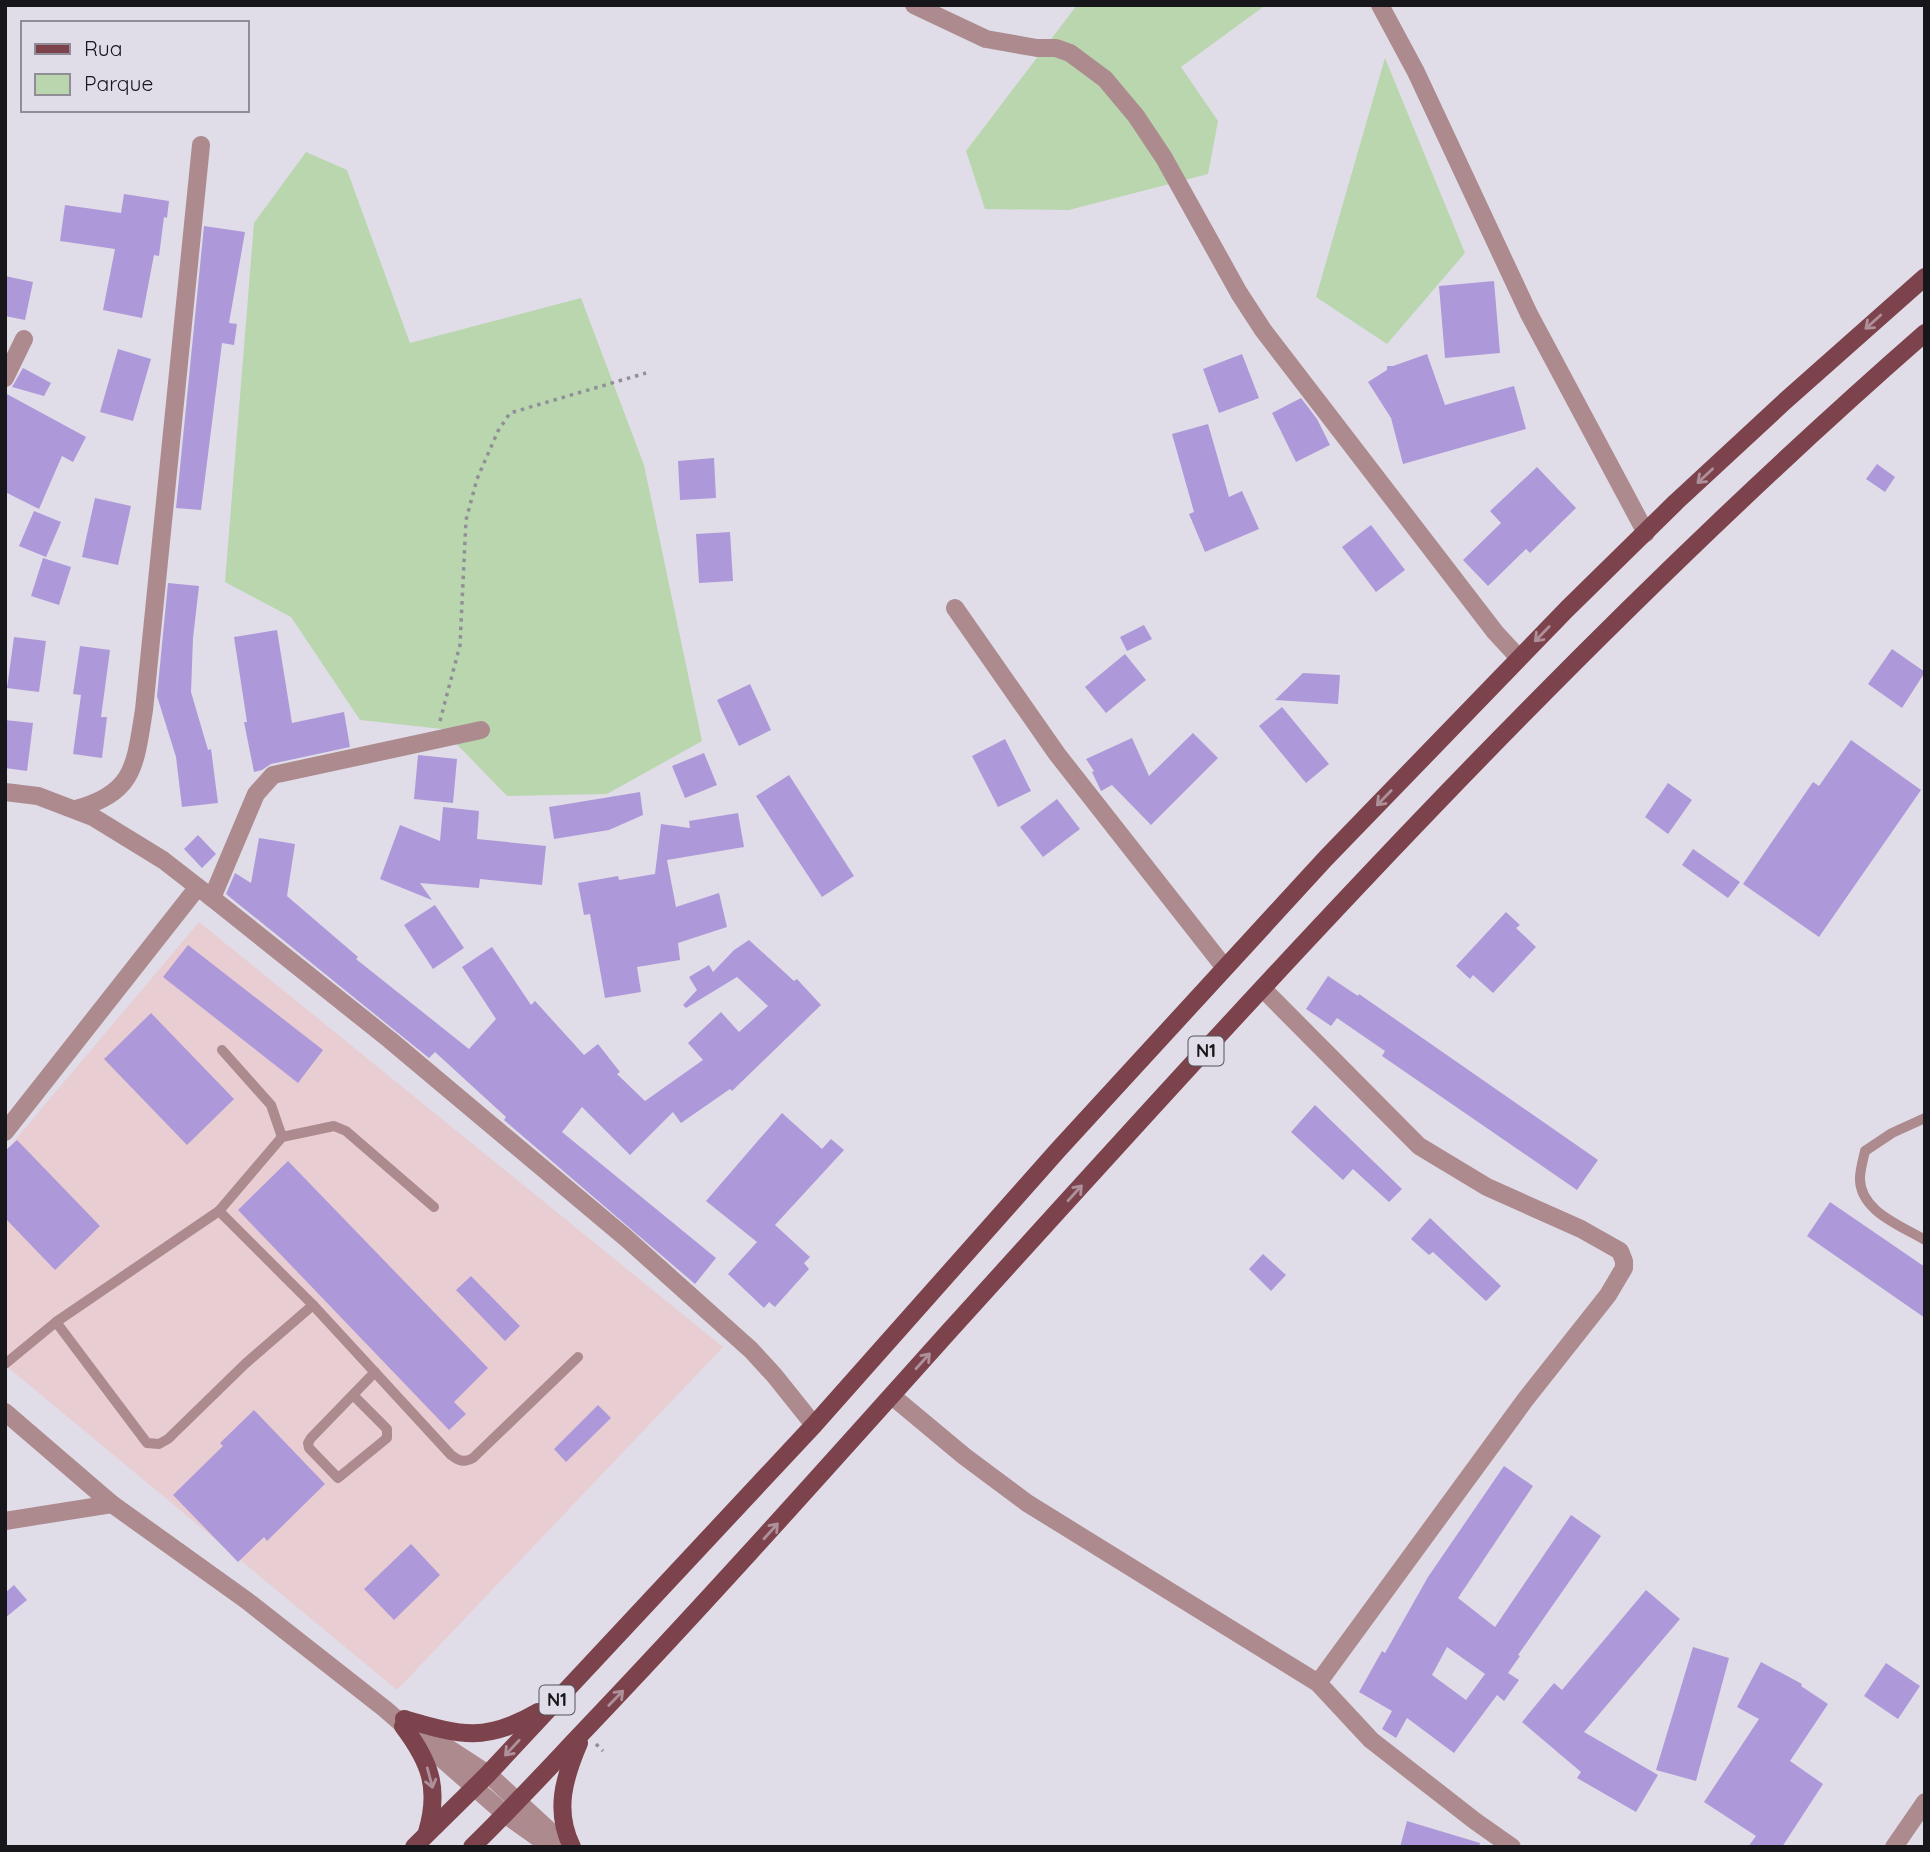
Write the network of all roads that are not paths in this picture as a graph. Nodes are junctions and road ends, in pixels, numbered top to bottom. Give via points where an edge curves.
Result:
1 (914, 5) edge
2 (1380, 5) edge
3 (201, 145) dead end
4 (1925, 277) edge
5 (1925, 333) edge
6 (24, 339) dead end
7 (5, 378) edge
8 (1647, 533) junction
9 (955, 608) dead end
10 (1519, 658) junction
11 (481, 730) dead end
12 (5, 792) edge
13 (76, 809) junction
14 (204, 893) junction
15 (1225, 968) junction
16 (1264, 989) junction
17 (222, 1050) dead end
18 (1925, 1118) edge
19 (5, 1132) edge
20 (282, 1137) junction
21 (434, 1207) dead end
22 (219, 1211) junction
23 (1925, 1240) edge
24 (313, 1305) junction
25 (56, 1322) junction
26 (578, 1357) dead end
27 (5, 1364) edge
28 (375, 1373) junction
29 (353, 1395) junction
30 (892, 1396) junction
31 (5, 1412) edge
32 (814, 1425) junction
33 (112, 1504) junction
34 (5, 1521) edge
35 (1318, 1683) junction
36 (554, 1703) junction
37 (403, 1723) junction
38 (583, 1732) junction
39 (488, 1774) junction
40 (474, 1788) junction
41 (519, 1801) junction
42 (1925, 1802) edge
43 (506, 1815) junction
44 (420, 1841) edge
45 (472, 1847) edge
46 (551, 1847) edge
47 (567, 1847) edge
48 (572, 1847) edge
49 (1512, 1847) edge
50 (1894, 1847) edge

1 - 10 street via 986,39 1070,53 1105,79 1164,158 1263,330
2 - 8 street via 1523,303
3 - 13 street via 139,743 124,784 99,803
4 -> 8 main road, N1 via 1784,402
5 - 16 main road, N1 via 1824,421 1618,620 1482,756
6 - 7 street
8 -> 10 main road, N1
9 - 15 street via 1057,754
10 -> 15 main road, N1
11 - 14 street via 273,775 256,794
12 - 13 street via 38,796
13 - 14 street via 152,852
14 - 19 street
14 - 32 street via 390,1040 626,1238 751,1350
15 - 32 main road, N1
30 -> 16 main road, N1
16 - 35 street via 1419,1146 1487,1187 1581,1229 1620,1251 1624,1261 1608,1295 1525,1400
17 - 20 lane via 271,1105
18 - 23 lane via 1865,1151 1860,1178 1865,1199 1874,1209
20 - 21 lane via 334,1126 346,1131
20 - 22 lane
22 - 24 lane
22 - 25 lane
24 - 25 lane via 159,1444 146,1443
24 - 28 lane
25 - 27 lane
26 - 28 lane via 466,1462 451,1455
28 - 29 lane
29 - 29 lane via 388,1433 338,1478 308,1443
30 - 35 street via 1027,1503
38 -> 30 main road, N1
31 - 33 street
32 - 36 main road, N1
33 - 34 street
33 - 37 street via 246,1600
35 - 49 street via 1371,1740
36 - 37 main road via 487,1734
36 -> 39 main road, N1
37 - 39 street
37 - 40 street
37 -> 44 main road via 432,1781 432,1813
38 - 41 main road, N1
38 - 48 main road via 563,1783 562,1815
39 - 40 main road, N1
39 - 41 street
40 - 43 street
40 - 44 main road, N1
41 - 43 main road, N1
41 - 47 street
42 - 50 street
43 - 45 main road, N1
43 - 46 street

